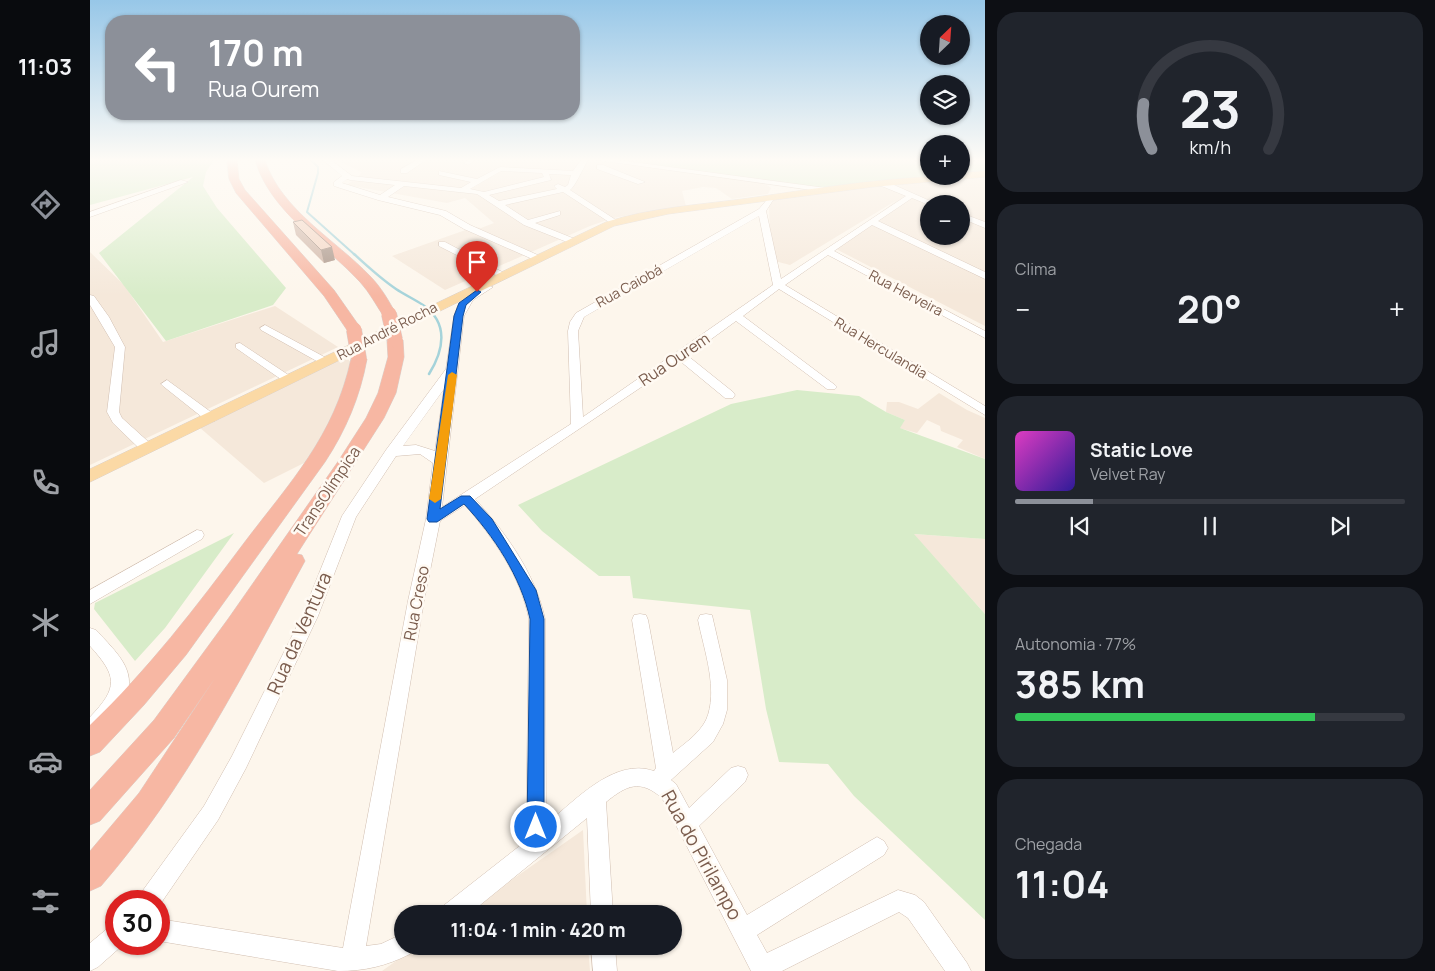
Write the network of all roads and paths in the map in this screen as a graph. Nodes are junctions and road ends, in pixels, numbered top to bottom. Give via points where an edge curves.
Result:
1 (118, 205) edge
2 (253, 205) edge
3 (290, 205) edge
4 (410, 205) edge
5 (500, 205) edge
6 (588, 205) edge
7 (713, 205) edge
8 (766, 205) edge
9 (896, 205) edge
10 (557, 212) dead end
11 (762, 212) junction
12 (90, 215) edge
13 (970, 218) edge
14 (871, 221) junction
15 (615, 222) junction
16 (983, 222) edge
17 (527, 223) junction
18 (572, 241) junction
19 (442, 244) dead end
20 (827, 251) junction
21 (538, 258) junction
22 (522, 266) junction
23 (503, 275) junction
24 (985, 276) edge
25 (778, 284) junction
26 (90, 298) edge
27 (736, 316) junction
28 (265, 328) dead end
29 (985, 335) edge
30 (240, 346) dead end
31 (680, 355) junction
32 (326, 362) junction
33 (453, 368) junction
34 (289, 380) junction
35 (167, 384) dead end
36 (831, 387) dead end
37 (729, 395) dead end
38 (985, 411) edge
39 (211, 418) junction
40 (577, 425) junction
41 (147, 448) junction
42 (391, 453) junction
43 (439, 461) junction
44 (90, 476) edge
45 (333, 482) junction
46 (466, 498) junction
47 (433, 519) junction
48 (197, 535) dead end
49 (90, 598) edge
50 (640, 620) dead end
51 (706, 620) dead end
52 (90, 635) edge
53 (90, 729) edge
54 (90, 743) edge
55 (662, 775) junction
56 (738, 775) dead end
57 (596, 796) junction
58 (90, 811) edge
59 (687, 823) junction
60 (536, 844) junction
61 (877, 848) dead end
62 (90, 875) edge
63 (157, 890) edge
64 (461, 905) edge
65 (602, 905) edge
66 (744, 930) junction
67 (170, 932) edge
68 (105, 946) edge
69 (394, 950) edge
70 (603, 955) edge
71 (90, 959) edge
72 (351, 966) edge
73 (764, 969) edge
74 (604, 971) edge
75 (959, 971) edge

1 - 12 street
2 - 54 highway, TransOlímpica, bridge via 315,273 340,304 354,330 359,359 352,392 336,428 312,466 210,604 155,675
3 - 45 highway, TransOlímpica, bridge via 378,294 389,314 395,340 396,357 387,393 375,418
4 - 21 street via 443,214
5 - 17 street
6 - 15 street
7 - 15 main road, Rua André Rocha
8 - 11 street, Rua Caiobá
9 - 14 street, Rua Ourem
10 - 17 street
11 - 25 street
11 - 40 street, Rua Caiobá via 580,315 573,331
13 - 16 street
14 - 20 street, Rua Ourem
14 - 24 street
15 - 18 main road, Rua André Rocha
17 - 18 street
18 - 21 main road, Rua André Rocha
19 - 23 street
20 - 25 street, Rua Ourem
20 - 29 street, Rua Herveira
21 - 22 main road, Rua André Rocha
22 - 23 main road, Rua André Rocha
22 - 33 street, Rua Creso via 462,304
23 - 32 main road, Rua André Rocha
25 - 27 street, Rua Ourem
25 - 38 street, Rua Herculandia
26 - 41 street via 120,347 113,412 117,420
27 - 31 street, Rua Ourem
27 - 36 street
28 - 32 street
30 - 34 street
31 - 37 street
31 - 40 street, Rua Ourem
32 - 34 main road, Rua André Rocha
33 - 42 street, Rua da Ventura
33 - 43 street, Rua Creso
34 - 39 main road, Rua André Rocha
35 - 39 street
39 - 41 main road, Rua André Rocha
40 - 46 street, Rua Ourem
41 - 44 main road, Rua André Rocha
42 - 43 street via 413,448 424,450
42 - 63 street, Rua da Ventura via 349,516 307,624 239,762 211,813
43 - 47 street, Rua Creso
45 - 58 highway, TransOlímpica via 164,728
45 - 62 highway via 309,535 190,744 131,828
46 - 47 street, Rua Ourem
46 - 60 street via 488,522 519,571 531,593 537,619
47 - 72 street, Rua Creso
48 - 49 street
50 - 55 street
51 - 55 street via 718,687 715,721 707,736
52 - 53 street via 119,669 120,681 118,696
55 - 57 street, Rua do Pirilampo via 618,780
55 - 59 street, Rua do Pirilampo
56 - 59 street
57 - 60 street, Rua do Pirilampo
57 - 65 street
59 - 66 street, Rua do Pirilampo
60 - 64 street, Rua do Pirilampo
61 - 66 street
66 - 73 street, Rua do Pirilampo
67 - 72 street
68 - 71 street
69 - 72 street
70 - 74 street
73 - 75 street via 898,901 916,910

